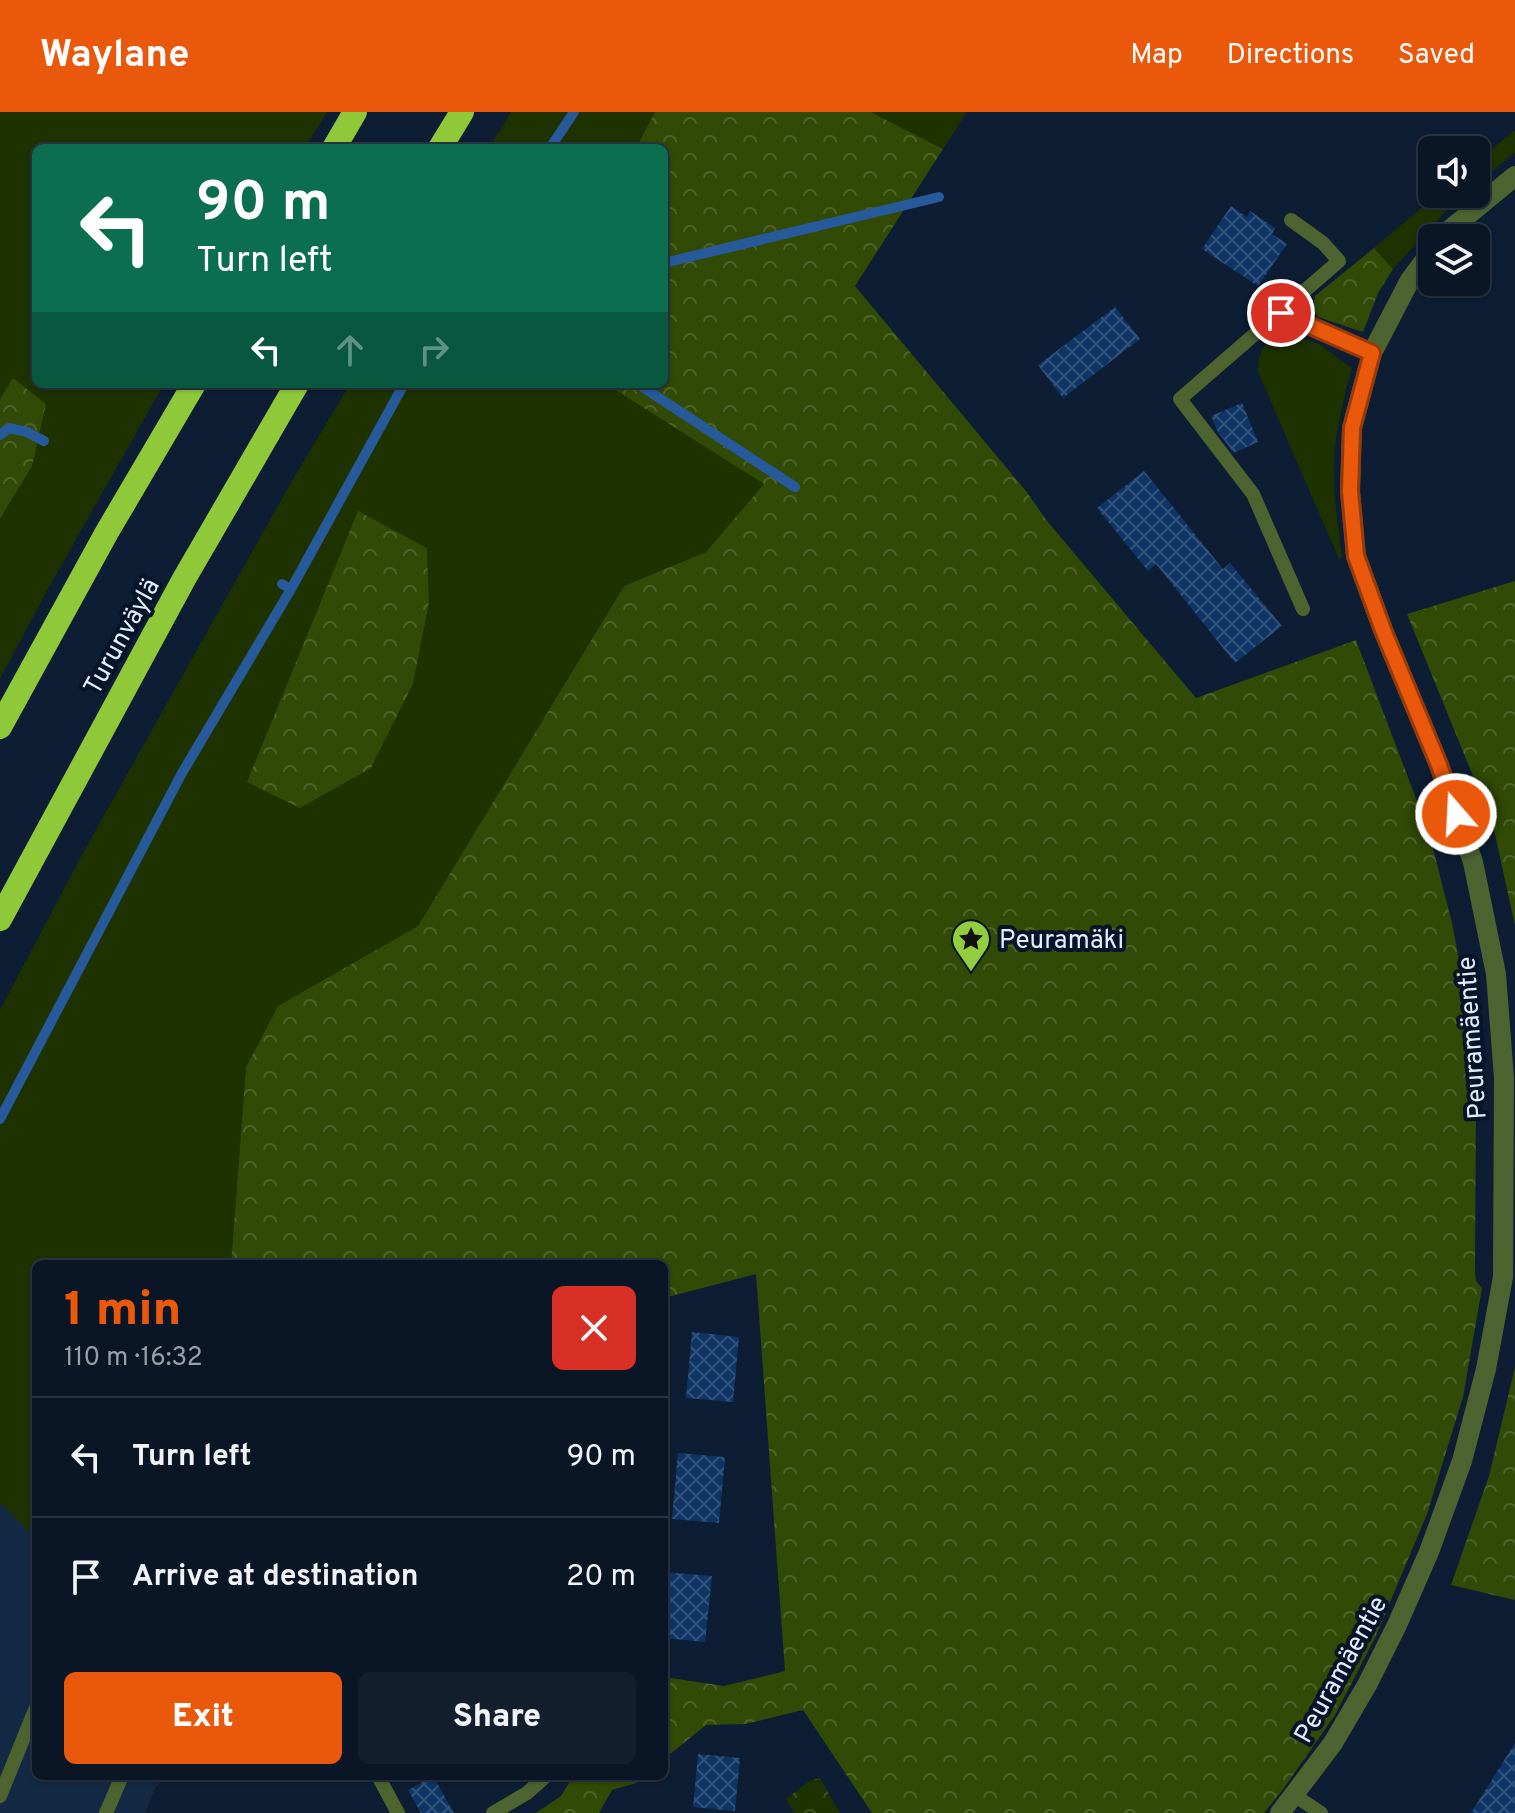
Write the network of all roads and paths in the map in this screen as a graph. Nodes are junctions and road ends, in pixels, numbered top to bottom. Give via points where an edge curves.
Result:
1 (355, 112) edge
2 (462, 112) edge
3 (336, 144) edge
4 (442, 144) edge
5 (1515, 176) edge
6 (1291, 220) dead end
7 (1457, 224) edge
8 (1418, 269) edge
9 (1281, 313) junction
10 (1372, 353) junction
11 (192, 388) edge
12 (295, 388) edge
13 (1303, 609) dead end
14 (0, 727) edge
15 (0, 919) edge
16 (32, 1717) edge
17 (120, 1780) edge
18 (380, 1780) edge
19 (542, 1780) edge
20 (1294, 1795) junction
21 (0, 1796) edge
22 (106, 1813) edge
23 (398, 1813) edge
24 (493, 1813) edge
25 (1280, 1813) edge
26 (1321, 1813) edge

1 - 3 highway
2 - 4 highway
5 - 7 street
6 - 9 lane via 1339,261
8 - 10 street, Peuramäentie
9 - 10 lane
9 - 13 lane via 1180,399 1253,494
10 - 20 street, Peuramäentie via 1352,428 1356,556 1473,862 1496,974 1504,1078 1503,1277 1462,1461 1429,1552 1367,1685
11 - 14 highway
12 - 15 highway, Turunväylä via 184,579
16 - 21 lane
17 - 22 lane
18 - 23 lane
19 - 24 lane
20 - 25 street, Peuramäentie
20 - 26 lane

